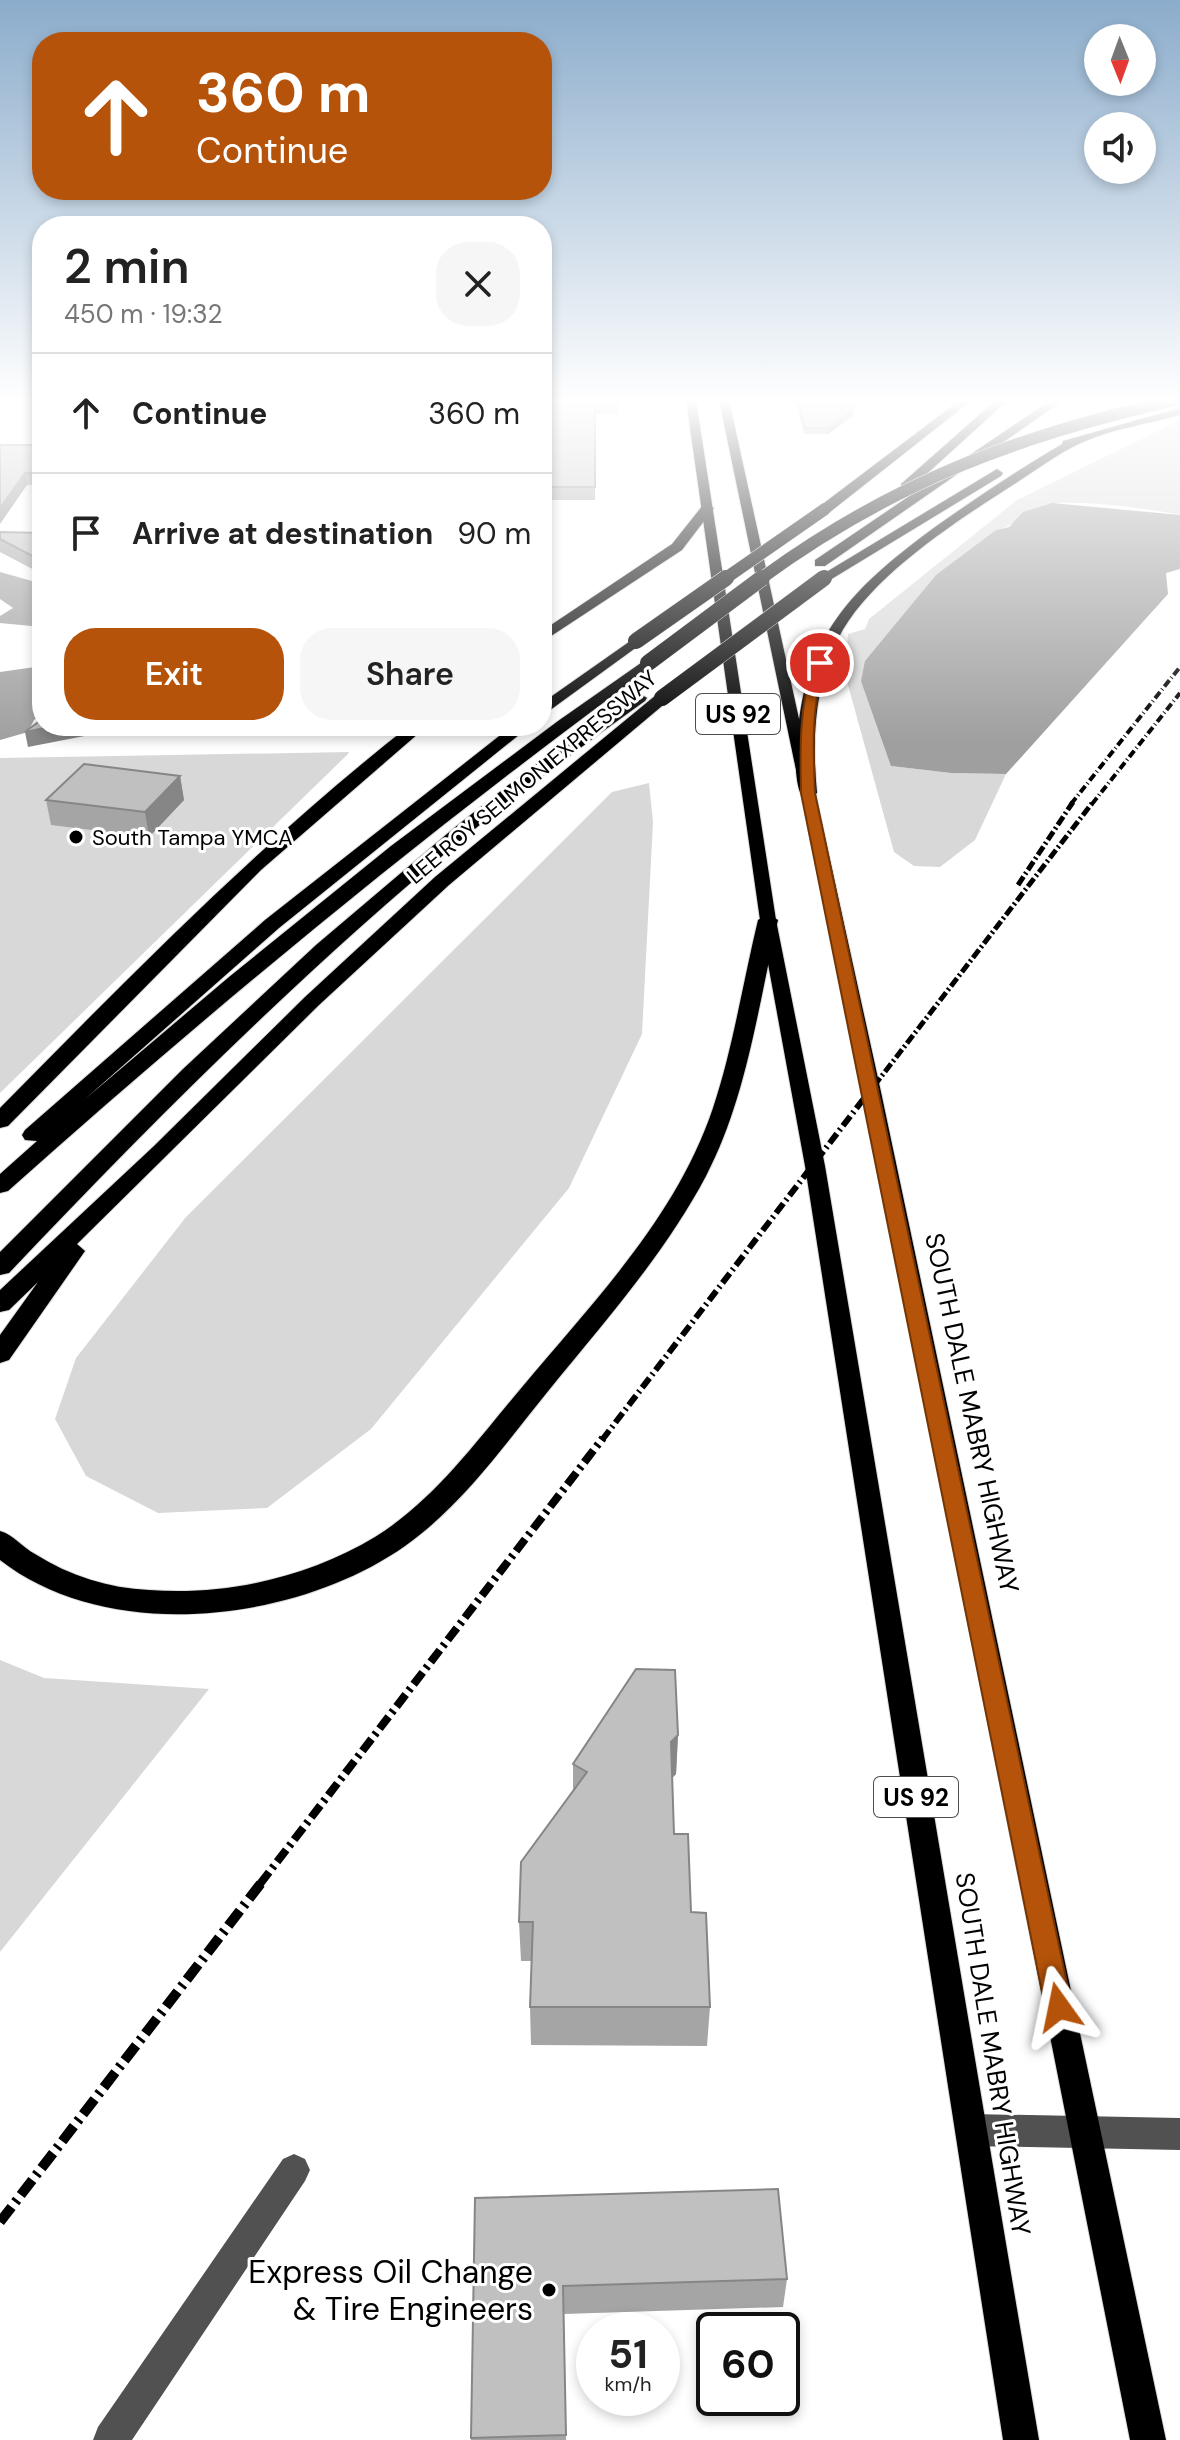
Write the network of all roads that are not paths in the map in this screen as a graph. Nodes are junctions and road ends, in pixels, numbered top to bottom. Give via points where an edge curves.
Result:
1 (703, 514) edge
2 (709, 514) edge
3 (748, 514) edge
4 (818, 514) edge
5 (858, 514) edge
6 (875, 514) edge
7 (892, 514) edge
8 (928, 514) edge
9 (963, 514) edge
10 (820, 563) junction
11 (552, 631) edge
12 (661, 690) junction
13 (552, 704) edge
14 (552, 731) edge
15 (407, 736) edge
16 (509, 736) edge
17 (545, 736) edge
18 (808, 793) junction
19 (768, 920) junction
20 (0, 1121) edge
21 (162, 1151) junction
22 (0, 1165) edge
23 (0, 1186) edge
24 (0, 1267) edge
25 (0, 1304) edge
26 (0, 1354) edge
27 (0, 1542) edge
28 (971, 2130) junction
29 (1084, 2132) junction
30 (1180, 2134) edge
31 (294, 2170) dead end
32 (111, 2440) edge
33 (1021, 2440) edge
34 (1148, 2440) edge

1 - 11 highway via 677,547
2 - 19 main road, SOUTH DALE MABRY HIGHWAY / US 92
3 - 18 main road, SOUTH DALE MABRY HIGHWAY / US 92
4 - 13 highway, bridge
5 - 14 highway, LEE ROY SELMON EXPRESSWAY, bridge
6 - 10 highway
7 - 10 highway
8 - 12 highway, LEE ROY SELMON EXPRESSWAY, bridge via 825,577
9 - 18 highway via 873,582 830,638 808,706
10 - 12 highway
12 - 21 highway, LEE ROY SELMON EXPRESSWAY via 312,1001
12 - 24 highway via 531,776 372,907 225,1041
15 - 20 highway via 285,837
16 - 22 highway via 374,837 213,971
17 - 23 highway, LEE ROY SELMON EXPRESSWAY, bridge via 320,912
18 - 29 main road, SOUTH DALE MABRY HIGHWAY / US 92
19 - 27 highway via 732,1087 707,1151 668,1221 461,1479 426,1512 383,1546 278,1589 169,1603 116,1599 70,1585
19 - 28 main road, SOUTH DALE MABRY HIGHWAY / US 92 via 815,1166
21 - 25 highway, LEE ROY SELMON EXPRESSWAY
21 - 26 highway via 80,1243
28 - 29 street
28 - 33 main road, SOUTH DALE MABRY HIGHWAY / US 92
29 - 30 street
29 - 34 main road, SOUTH DALE MABRY HIGHWAY / US 92
31 - 32 street

